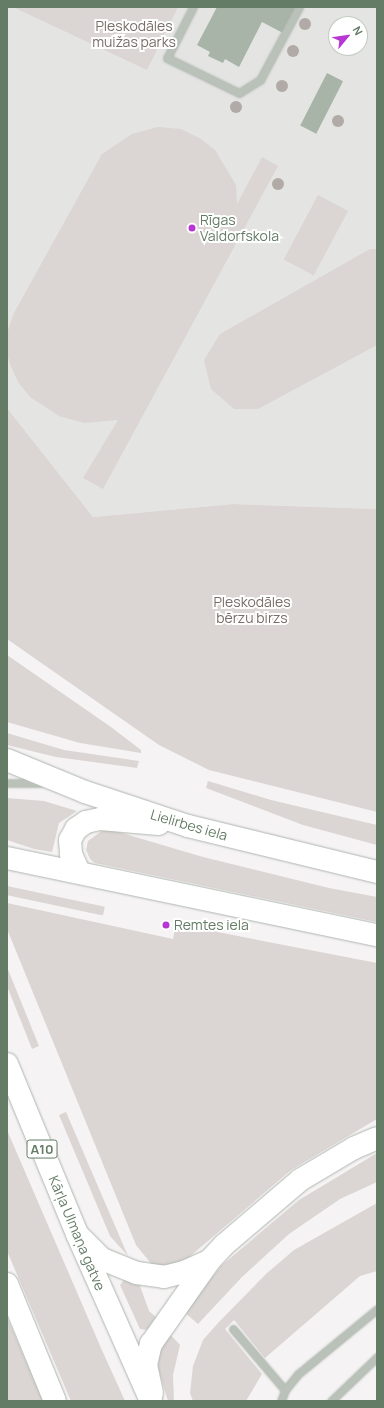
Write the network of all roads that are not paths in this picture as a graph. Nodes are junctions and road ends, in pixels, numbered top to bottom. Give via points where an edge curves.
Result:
1 (193, 7) edge
2 (299, 7) edge
3 (7, 760) edge
4 (7, 783) edge
5 (85, 792) junction
6 (188, 826) junction
7 (7, 858) edge
8 (79, 872) junction
9 (377, 872) edge
10 (375, 935) edge
11 (7, 1064) edge
12 (377, 1138) edge
13 (77, 1234) junction
14 (210, 1260) junction
15 (7, 1284) edge
16 (377, 1309) edge
17 (233, 1329) dead end
18 (377, 1357) edge
19 (285, 1390) junction
20 (55, 1401) edge
21 (151, 1401) edge
22 (154, 1401) edge
23 (281, 1401) edge
24 (331, 1401) edge

1 - 2 street via 167,58 239,93 260,80
3 - 5 main road, Lielirbes iela
4 - 5 street via 44,783
5 - 6 main road, Lielirbes iela
6 - 8 main road via 100,819 86,822 76,829 70,840 71,854
6 - 9 main road, Lielirbes iela
7 - 8 main road
8 - 10 main road
11 - 13 main road, Kārļa Ulmaņa gatve / A10
12 - 14 main road via 354,1148 300,1180
13 - 14 main road via 102,1259 137,1274 164,1277 184,1272
13 - 21 main road, Kārļa Ulmaņa gatve / A10
14 - 22 main road via 151,1344 146,1365
15 - 20 main road
16 - 19 street via 298,1374
17 - 19 street
18 - 24 street
19 - 23 street

